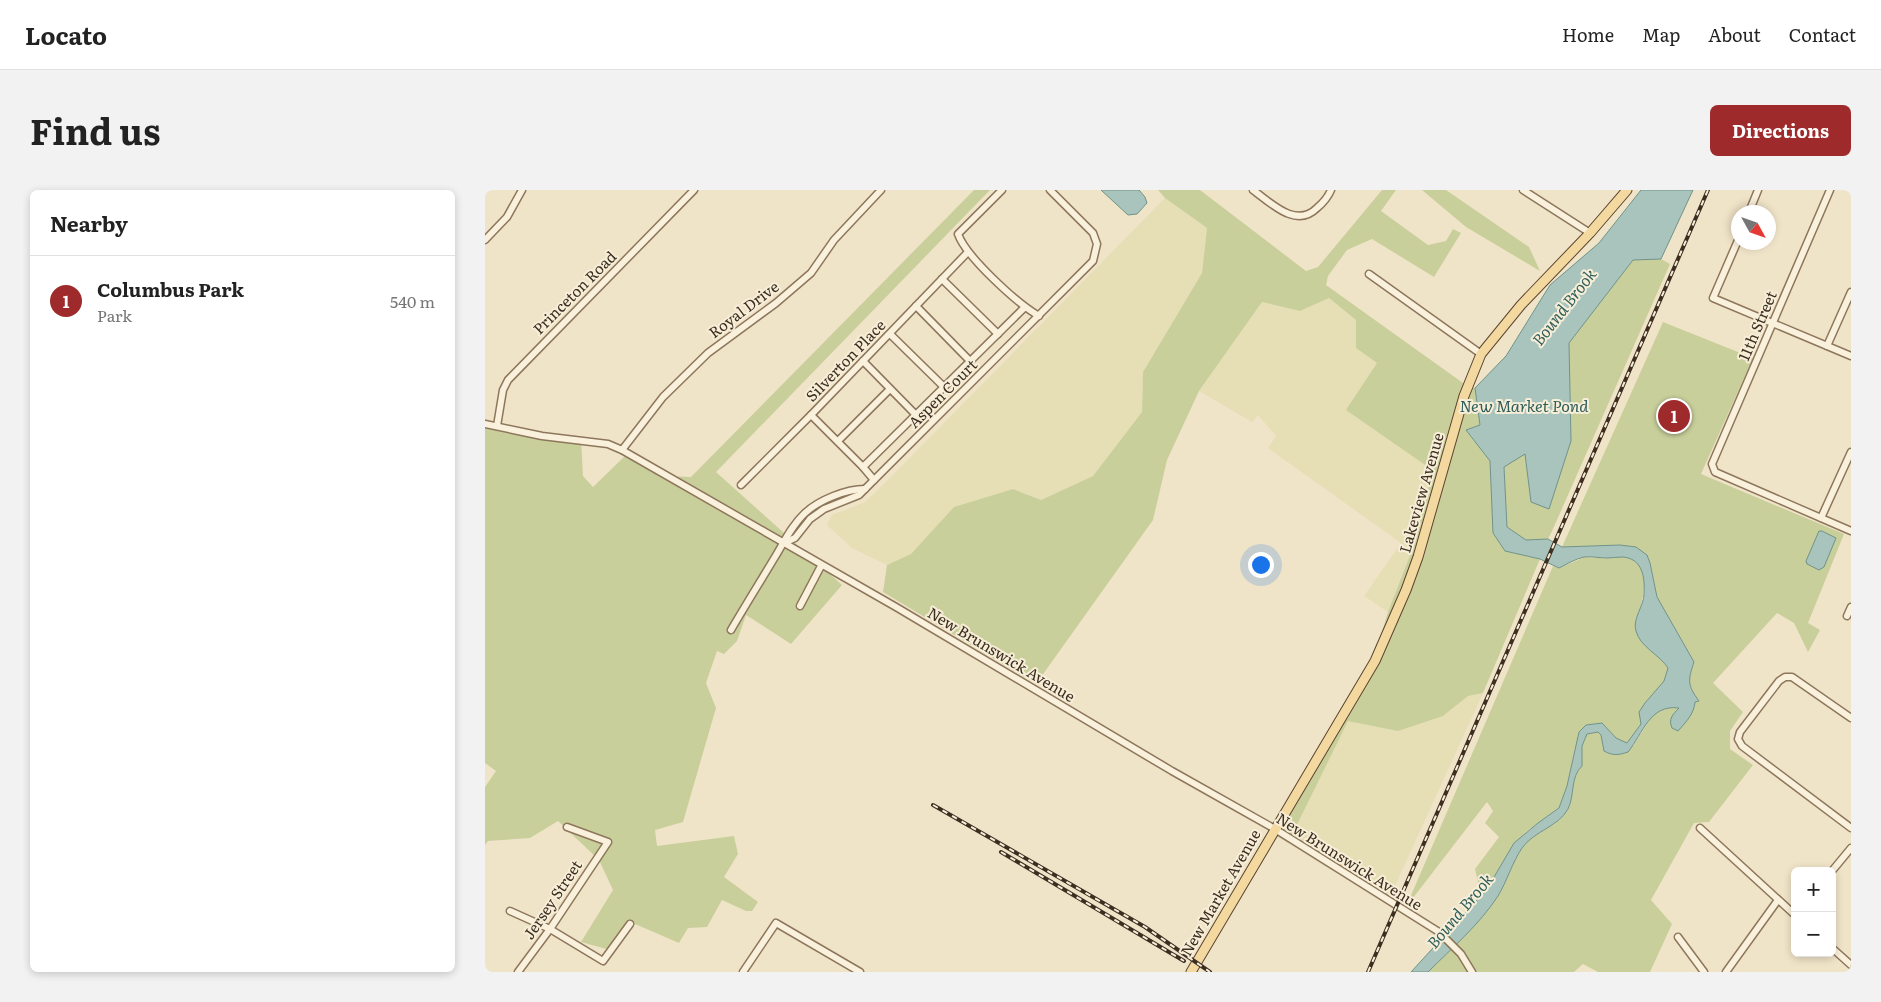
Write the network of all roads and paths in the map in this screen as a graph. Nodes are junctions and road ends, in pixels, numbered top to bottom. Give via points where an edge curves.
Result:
1 (522, 190) edge
2 (694, 190) edge
3 (881, 190) edge
4 (1002, 190) edge
5 (1050, 190) edge
6 (1253, 190) edge
7 (1331, 190) edge
8 (1523, 190) edge
9 (1627, 190) edge
10 (1759, 190) edge
11 (1830, 190) edge
12 (1752, 205) edge
13 (1590, 233) junction
14 (485, 240) edge
15 (1734, 250) edge
16 (968, 252) junction
17 (1369, 274) dead end
18 (942, 279) junction
19 (1851, 292) edge
20 (916, 306) junction
21 (1024, 308) junction
22 (1039, 316) junction
23 (1773, 323) junction
24 (890, 334) junction
25 (998, 334) junction
26 (1827, 346) junction
27 (1481, 354) junction
28 (1851, 356) edge
29 (863, 361) junction
30 (971, 361) junction
31 (944, 387) junction
32 (890, 389) junction
33 (916, 414) junction
34 (811, 415) junction
35 (485, 424) edge
36 (497, 426) junction
37 (838, 441) junction
38 (622, 450) junction
39 (1851, 452) edge
40 (863, 467) junction
41 (873, 480) junction
42 (741, 485) dead end
43 (1821, 518) junction
44 (1851, 531) edge
45 (783, 543) junction
46 (821, 566) junction
47 (800, 606) dead end
48 (1851, 607) edge
49 (1847, 616) dead end
50 (731, 630) dead end
51 (1851, 718) edge
52 (567, 827) dead end
53 (1700, 828) dead end
54 (1851, 828) edge
55 (1275, 829) junction
56 (1851, 848) edge
57 (1835, 867) edge
58 (1778, 900) junction
59 (510, 911) dead end
60 (1793, 912) edge
61 (630, 924) dead end
62 (550, 929) junction
63 (1678, 937) dead end
64 (1836, 952) edge
65 (1851, 965) edge
66 (517, 972) edge
67 (743, 972) edge
68 (860, 972) edge
69 (1191, 972) edge
70 (1472, 972) edge
71 (1704, 972) edge
72 (1726, 972) edge

1 - 14 street via 507,217
2 - 36 street, Princeton Road via 508,380 503,390
3 - 38 street, Royal Drive via 834,240 811,273 708,353 663,397
4 - 16 street via 958,234
5 - 22 street, Aspen Court via 1093,233 1097,244 1093,261
6 - 7 street via 1283,211 1299,217 1315,210
8 - 13 street
9 - 13 main road, Lakeview Avenue
10 - 12 street
11 - 23 street, 11th Street
13 - 27 main road, Lakeview Avenue via 1521,305
15 - 23 street via 1713,298
16 - 18 street, Silverton Place
16 - 21 street
17 - 27 street
18 - 20 street, Silverton Place
18 - 25 street
19 - 26 street
20 - 24 street, Silverton Place
20 - 30 street
21 - 22 street
21 - 25 street
22 - 41 street, Aspen Court
23 - 26 street
23 - 43 street, 11th Street via 1712,464 1715,472
24 - 29 street, Silverton Place
24 - 31 street
25 - 30 street
26 - 28 street
27 - 55 main road, Lakeview Avenue via 1464,396 1419,557 1391,626 1375,661
29 - 32 street
29 - 34 street, Silverton Place
30 - 31 street
31 - 33 street
32 - 33 street
32 - 37 street
33 - 40 street
34 - 37 street
34 - 42 street, Silverton Place
35 - 36 street, New Brunswick Avenue
36 - 38 street, New Brunswick Avenue via 543,436 608,444
37 - 40 street
38 - 45 street, New Brunswick Avenue
39 - 43 street
40 - 41 street
41 - 45 street, Aspen Court via 859,495 824,509 810,519 795,538
43 - 44 street
45 - 46 street, New Brunswick Avenue
45 - 50 street
46 - 47 street
46 - 55 street, New Brunswick Avenue
48 - 49 street
51 - 54 street via 1792,677 1785,677 1740,732 1738,739 1742,746
52 - 62 street, Jersey Street via 608,842
53 - 58 street
55 - 69 main road, New Market Avenue
55 - 70 street, New Brunswick Avenue via 1439,932 1461,954
56 - 57 street
58 - 60 street
58 - 72 street
59 - 62 street
61 - 62 street via 603,961
62 - 66 street, Jersey Street
63 - 71 street
64 - 65 street
67 - 68 street via 776,924

